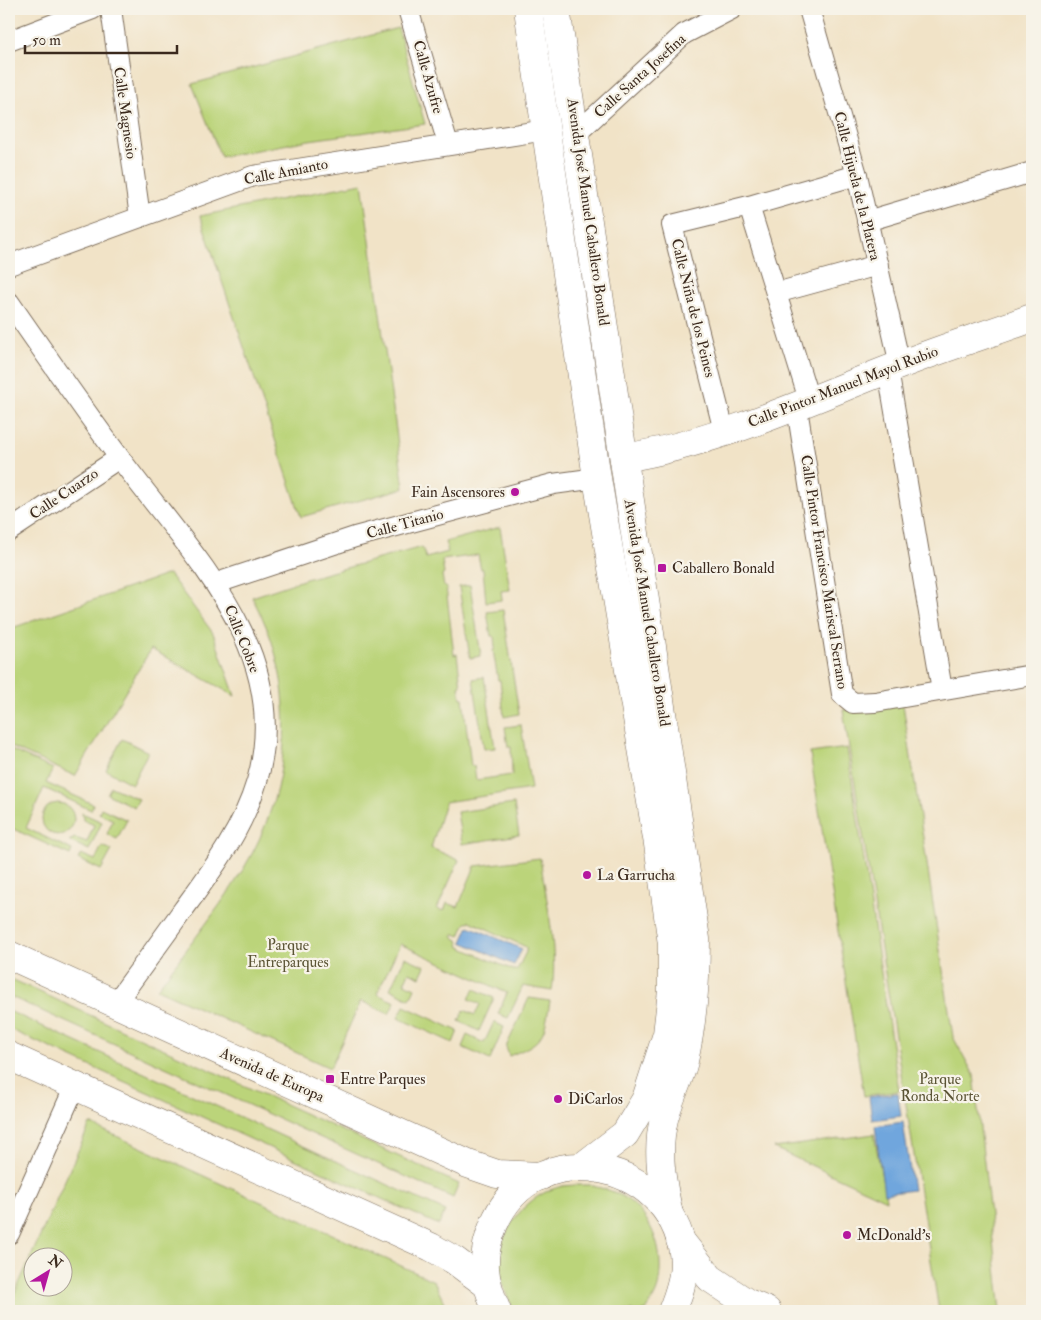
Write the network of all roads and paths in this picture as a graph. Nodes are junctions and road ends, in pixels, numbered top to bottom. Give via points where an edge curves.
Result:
1 (93, 9) edge
2 (111, 9) edge
3 (408, 9) edge
4 (528, 9) edge
5 (556, 9) edge
6 (732, 9) edge
7 (809, 9) edge
8 (9, 41) edge
9 (546, 130) junction
10 (577, 132) junction
11 (448, 144) junction
12 (1032, 172) edge
13 (857, 175) junction
14 (749, 206) junction
15 (140, 217) junction
16 (868, 221) junction
17 (9, 265) edge
18 (878, 265) junction
19 (776, 293) junction
20 (9, 302) edge
21 (1032, 318) edge
22 (894, 367) junction
23 (804, 405) junction
24 (724, 431) junction
25 (119, 458) junction
26 (624, 458) junction
27 (597, 478) junction
28 (9, 531) edge
29 (216, 583) junction
30 (1032, 675) edge
31 (942, 690) junction
32 (9, 955) edge
33 (116, 1004) junction
34 (9, 1056) edge
35 (75, 1086) junction
36 (583, 1166) junction
37 (541, 1176) junction
38 (669, 1214) junction
39 (9, 1234) edge
40 (680, 1240) junction
41 (485, 1283) junction
42 (497, 1311) edge
43 (672, 1311) edge
44 (767, 1311) edge

1 - 8 street
2 - 15 street, Calle Magnesio
3 - 11 street, Calle Azufre
4 - 9 main road, Avenida José Manuel Caballero Bonald
5 - 10 main road, Avenida José Manuel Caballero Bonald
6 - 10 street, Calle Santa Josefina via 684,34
7 - 13 street, Calle Hijuela de la Platera
9 - 11 street, Calle Amianto
9 - 27 main road, Avenida José Manuel Caballero Bonald
10 - 26 main road, Avenida José Manuel Caballero Bonald
11 - 15 street, Calle Amianto via 253,176
12 - 16 street
13 - 14 street, Calle Niña de los Peines
13 - 16 street, Calle Hijuela de la Platera
14 - 19 street, Calle Pintor Francisco Mariscal Serrano
14 - 24 street, Calle Niña de los Peines via 672,225
15 - 17 street, Calle Amianto
16 - 18 street, Calle Hijuela de la Platera
18 - 19 street
18 - 22 street, Calle Hijuela de la Platera
19 - 23 street, Calle Pintor Francisco Mariscal Serrano
20 - 25 street, Calle Cobre
21 - 22 main road, Calle Pintor Manuel Mayol Rubio
22 - 23 main road, Calle Pintor Manuel Mayol Rubio
22 - 31 street
23 - 24 main road, Calle Pintor Manuel Mayol Rubio
23 - 31 street, Calle Pintor Francisco Mariscal Serrano via 842,694 853,703
24 - 26 main road, Calle Pintor Manuel Mayol Rubio via 654,453
25 - 28 street, Calle Cuarzo
25 - 29 street, Calle Cobre
26 - 38 main road, Avenida José Manuel Caballero Bonald via 696,939 689,1038 664,1120 660,1174
27 - 29 street, Calle Titanio via 553,484 355,537
27 - 36 main road, Avenida José Manuel Caballero Bonald via 658,844 672,944 672,991 667,1034 646,1099 625,1134
29 - 33 street, Calle Cobre via 250,650 262,690 264,732 257,781 229,847
30 - 31 street, Calle Pintor Francisco Mariscal Serrano
32 - 33 main road, Avenida de Europa
33 - 37 main road, Avenida de Europa via 468,1164 497,1174
34 - 35 main road
35 - 39 street
35 - 41 main road via 431,1247
36 - 37 main road, Avenida de Europa
36 - 38 main road, Avenida de Europa via 608,1169 632,1178 653,1194
37 - 41 main road, Avenida de Europa via 523,1187 497,1218 485,1257
38 - 40 main road, Avenida de Europa
40 - 43 main road, Avenida de Europa via 684,1264 681,1289
40 - 44 main road via 710,1278 746,1302
41 - 42 main road, Avenida de Europa

